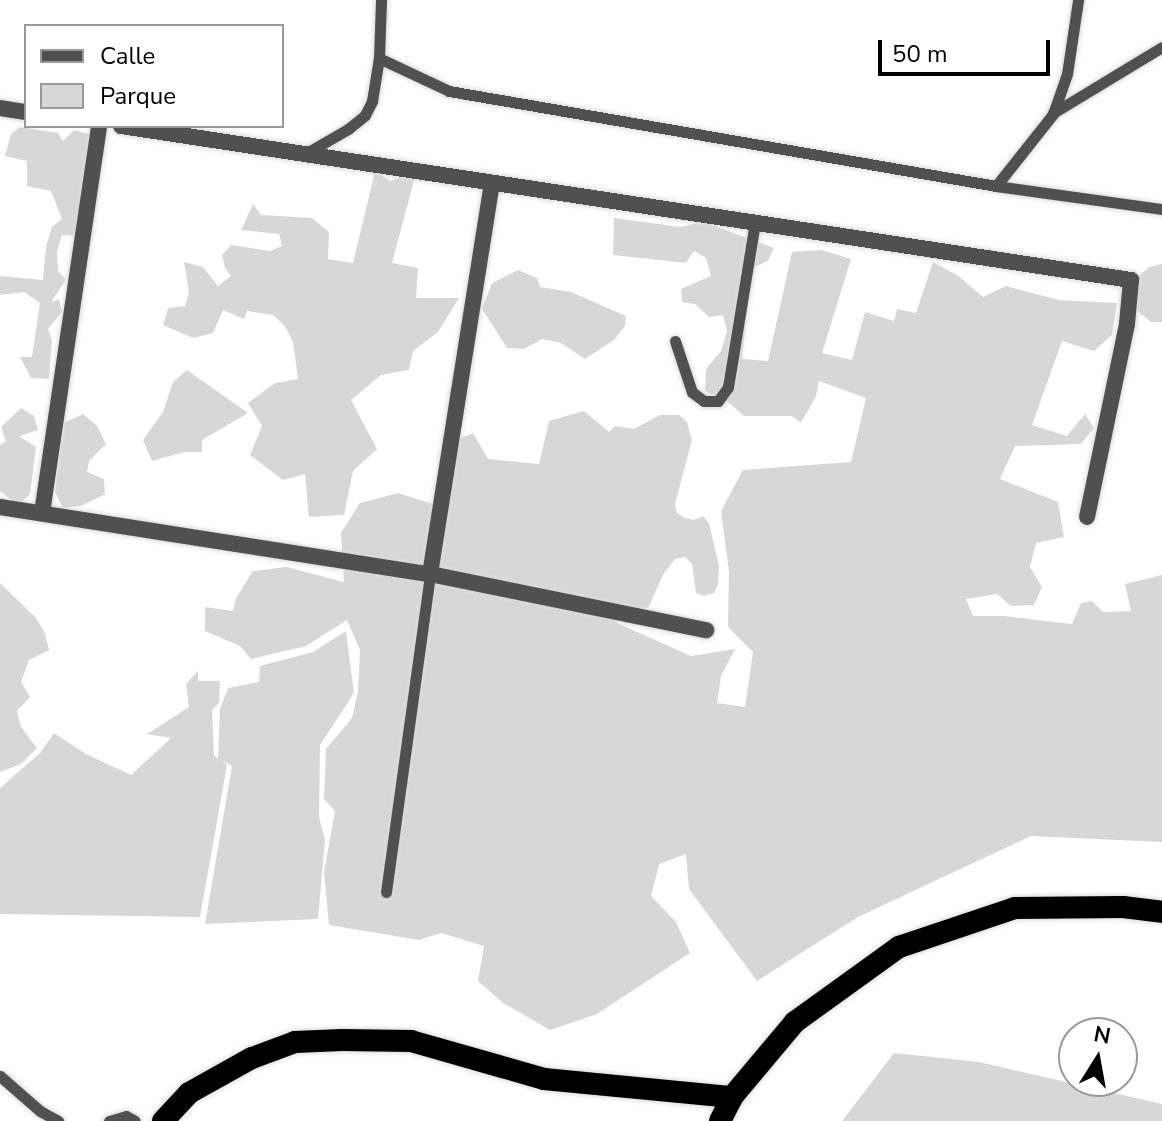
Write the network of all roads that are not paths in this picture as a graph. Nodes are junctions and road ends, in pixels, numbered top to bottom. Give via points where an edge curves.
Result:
1 (381, 0) edge
2 (1078, 0) edge
3 (1162, 47) edge
4 (379, 58) junction
5 (0, 108) edge
6 (24, 112) edge
7 (1053, 114) junction
8 (99, 128) edge
9 (134, 128) edge
10 (303, 155) junction
11 (492, 183) junction
12 (996, 186) junction
13 (1162, 209) edge
14 (755, 223) junction
15 (675, 341) dead end
16 (0, 507) edge
17 (42, 513) junction
18 (1087, 517) dead end
19 (430, 574) junction
20 (706, 630) dead end
21 (386, 892) dead end
22 (1162, 912) edge
23 (0, 1076) edge
24 (732, 1097) junction
25 (58, 1121) edge
26 (109, 1121) edge
27 (135, 1121) edge
28 (163, 1121) edge
29 (720, 1121) edge

1 - 4 lane
2 - 7 lane via 1067,74
3 - 7 lane
4 - 10 lane via 365,115
4 - 12 lane via 449,91
5 - 6 street
7 - 12 lane
8 - 17 street
9 - 10 street
10 - 11 street
11 - 14 street
11 - 19 street
12 - 13 lane
14 - 15 lane via 728,387 718,401 704,401 692,392
14 - 18 street via 1131,280 1127,324
16 - 17 street
17 - 19 street
19 - 20 street
19 - 21 lane
22 - 24 highway via 1015,908 899,947 795,1022
23 - 25 lane
24 - 28 highway via 544,1079 411,1041 342,1040 295,1042 252,1058 189,1093
24 - 29 highway
26 - 27 lane via 126,1116

